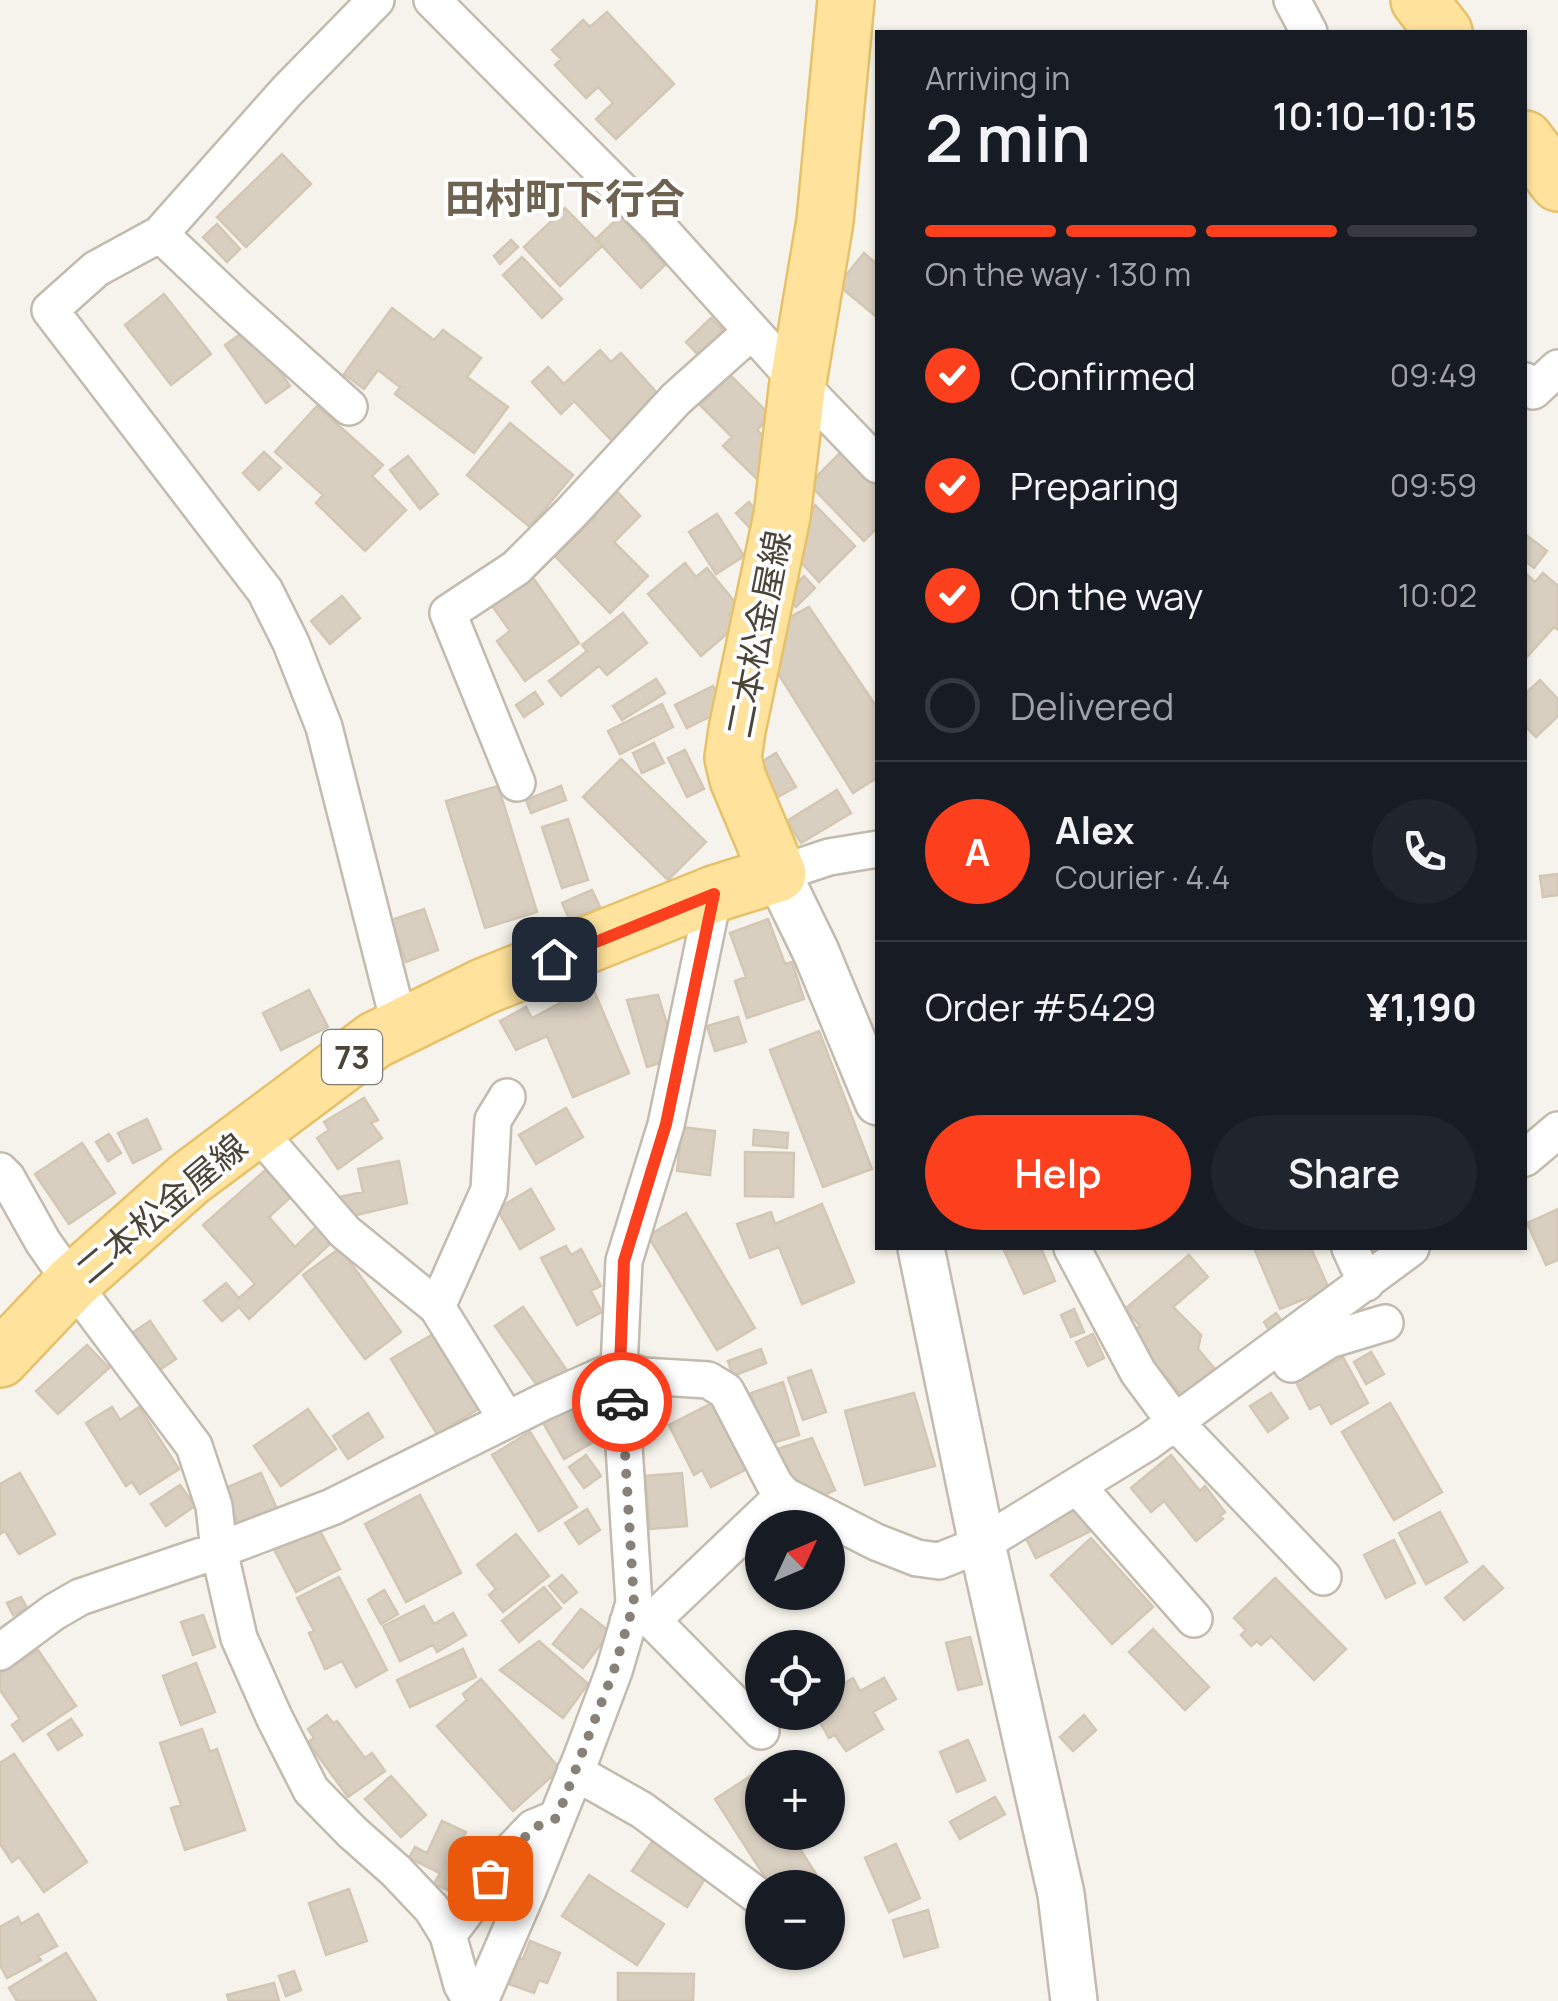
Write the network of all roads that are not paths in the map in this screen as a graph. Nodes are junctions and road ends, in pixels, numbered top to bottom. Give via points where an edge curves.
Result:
1 (376, 0) edge
2 (432, 0) edge
3 (846, 0) edge
4 (1292, 0) edge
5 (1420, 0) edge
6 (1309, 30) edge
7 (1442, 30) edge
8 (1527, 142) edge
9 (1558, 183) edge
10 (160, 234) junction
11 (752, 330) junction
12 (1558, 368) edge
13 (798, 382) junction
14 (1527, 383) edge
15 (349, 406) dead end
16 (875, 463) edge
17 (517, 783) dead end
18 (875, 848) edge
19 (778, 874) junction
20 (714, 894) junction
21 (400, 1028) junction
22 (875, 1095) edge
23 (507, 1096) dead end
24 (255, 1128) junction
25 (1558, 1130) edge
26 (1527, 1156) edge
27 (0, 1171) edge
28 (920, 1250) edge
29 (1073, 1250) edge
30 (1351, 1250) edge
31 (1408, 1250) edge
32 (1366, 1283) junction
33 (72, 1284) junction
34 (438, 1307) junction
35 (1386, 1323) dead end
36 (0, 1359) edge
37 (620, 1368) junction
38 (1188, 1413) junction
39 (507, 1420) junction
40 (1077, 1486) junction
41 (784, 1495) junction
42 (982, 1544) junction
43 (219, 1550) junction
44 (1324, 1576) dead end
45 (638, 1619) junction
46 (1194, 1619) dead end
47 (0, 1652) edge
48 (745, 1716) edge
49 (576, 1772) junction
50 (557, 1818) junction
51 (745, 1886) edge
52 (448, 1935) junction
53 (471, 2001) edge
54 (480, 2001) edge
55 (1074, 2001) edge

1 - 10 street
2 - 11 street
3 - 13 main road, 二本松金屋線 via 824,221
4 - 6 street
5 - 7 main road
8 - 9 main road
10 - 15 street
10 - 21 street via 96,269 50,310 264,591 291,643 324,727
11 - 13 street
11 - 17 street via 676,399 516,568 448,613
12 - 14 street via 1533,391
13 - 16 street
13 - 19 main road, 二本松金屋線 via 782,516 733,758
18 - 19 street
19 - 20 main road, 二本松金屋線 / 73
19 - 22 street
20 - 21 main road, 二本松金屋線 / 73 via 485,986
20 - 37 street via 666,1124 624,1261
21 - 24 main road, 二本松金屋線 / 73
23 - 34 street via 494,1120 489,1190
24 - 33 main road, 二本松金屋線 / 73
24 - 34 street via 345,1232
25 - 26 street
27 - 33 street
28 - 42 street
29 - 38 street via 1138,1372
30 - 32 street
31 - 32 street
32 - 38 street
33 - 36 main road, 二本松金屋線 / 73
33 - 43 street via 194,1446 214,1506
34 - 39 street
35 - 38 street via 1329,1340 1230,1402
37 - 39 street
37 - 41 street via 708,1380 726,1391
37 - 45 street
38 - 40 street
38 - 44 street
39 - 43 street via 332,1507
40 - 42 street
40 - 46 street
41 - 42 street via 916,1558 939,1560
41 - 45 street via 660,1613
42 - 55 street via 1061,1894
43 - 47 street via 80,1596
43 - 52 street via 239,1638 311,1790 396,1870
45 - 48 street
45 - 49 street
49 - 50 street
49 - 51 street via 642,1810
50 - 52 street via 522,1839
50 - 54 street
52 - 53 street

